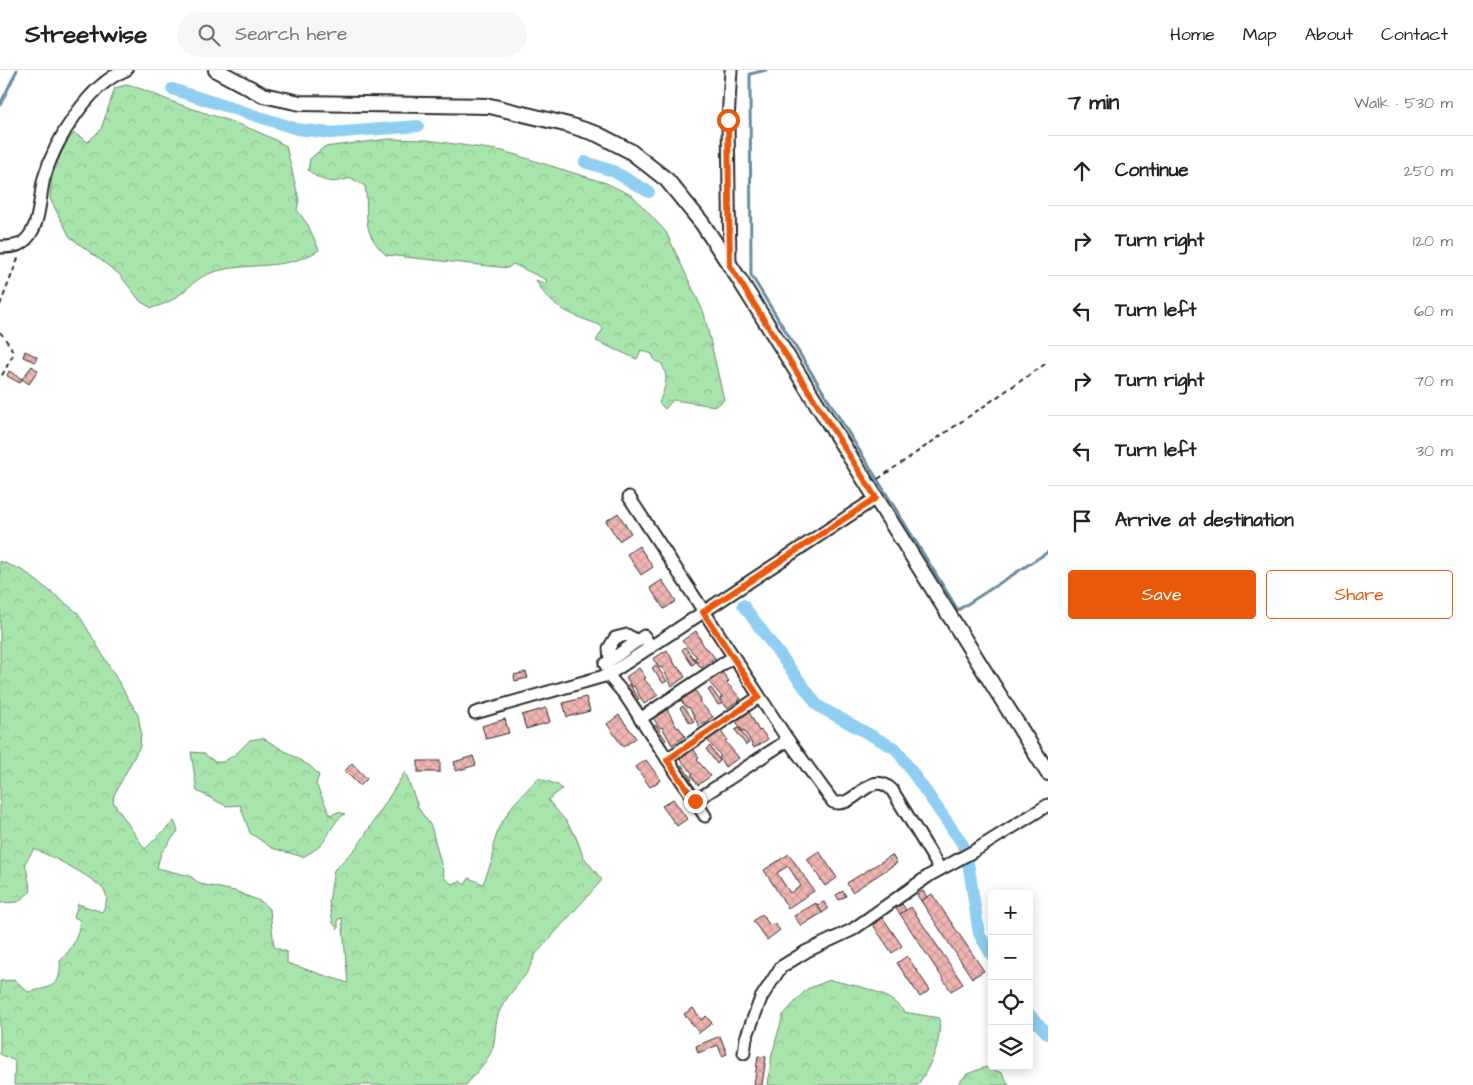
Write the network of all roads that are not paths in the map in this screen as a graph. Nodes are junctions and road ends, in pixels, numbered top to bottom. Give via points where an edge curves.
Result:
1 (126, 70) edge
2 (216, 70) edge
3 (731, 70) edge
4 (0, 247) edge
5 (730, 266) junction
6 (629, 497) dead end
7 (876, 498) junction
8 (703, 612) junction
9 (650, 647) junction
10 (733, 657) junction
11 (610, 674) junction
12 (759, 697) junction
13 (475, 712) dead end
14 (640, 719) junction
15 (788, 740) junction
16 (667, 760) junction
17 (1048, 773) edge
18 (695, 801) junction
19 (1048, 805) edge
20 (705, 816) dead end
21 (940, 869) junction
22 (744, 1053) dead end

1 - 4 street via 103,82 68,126 44,178 29,235 10,248
2 - 5 street via 263,95 300,103 490,106 598,134 630,151 668,180
3 - 5 street via 728,120
5 - 7 street
6 - 8 street
7 - 8 street
7 - 17 street
8 - 9 street
8 - 10 street
9 - 11 street
9 - 11 street via 644,636 638,641 627,635 615,638 609,648 610,660 605,664
10 - 12 street
10 - 14 street
11 - 13 street
11 - 14 street
12 - 15 street
12 - 16 street
14 - 16 street
15 - 18 street
15 - 21 street via 833,802 845,801 877,782 885,783
16 - 18 street
18 - 20 street
19 - 21 street
21 - 22 street via 852,930 781,967 761,998 746,1038

